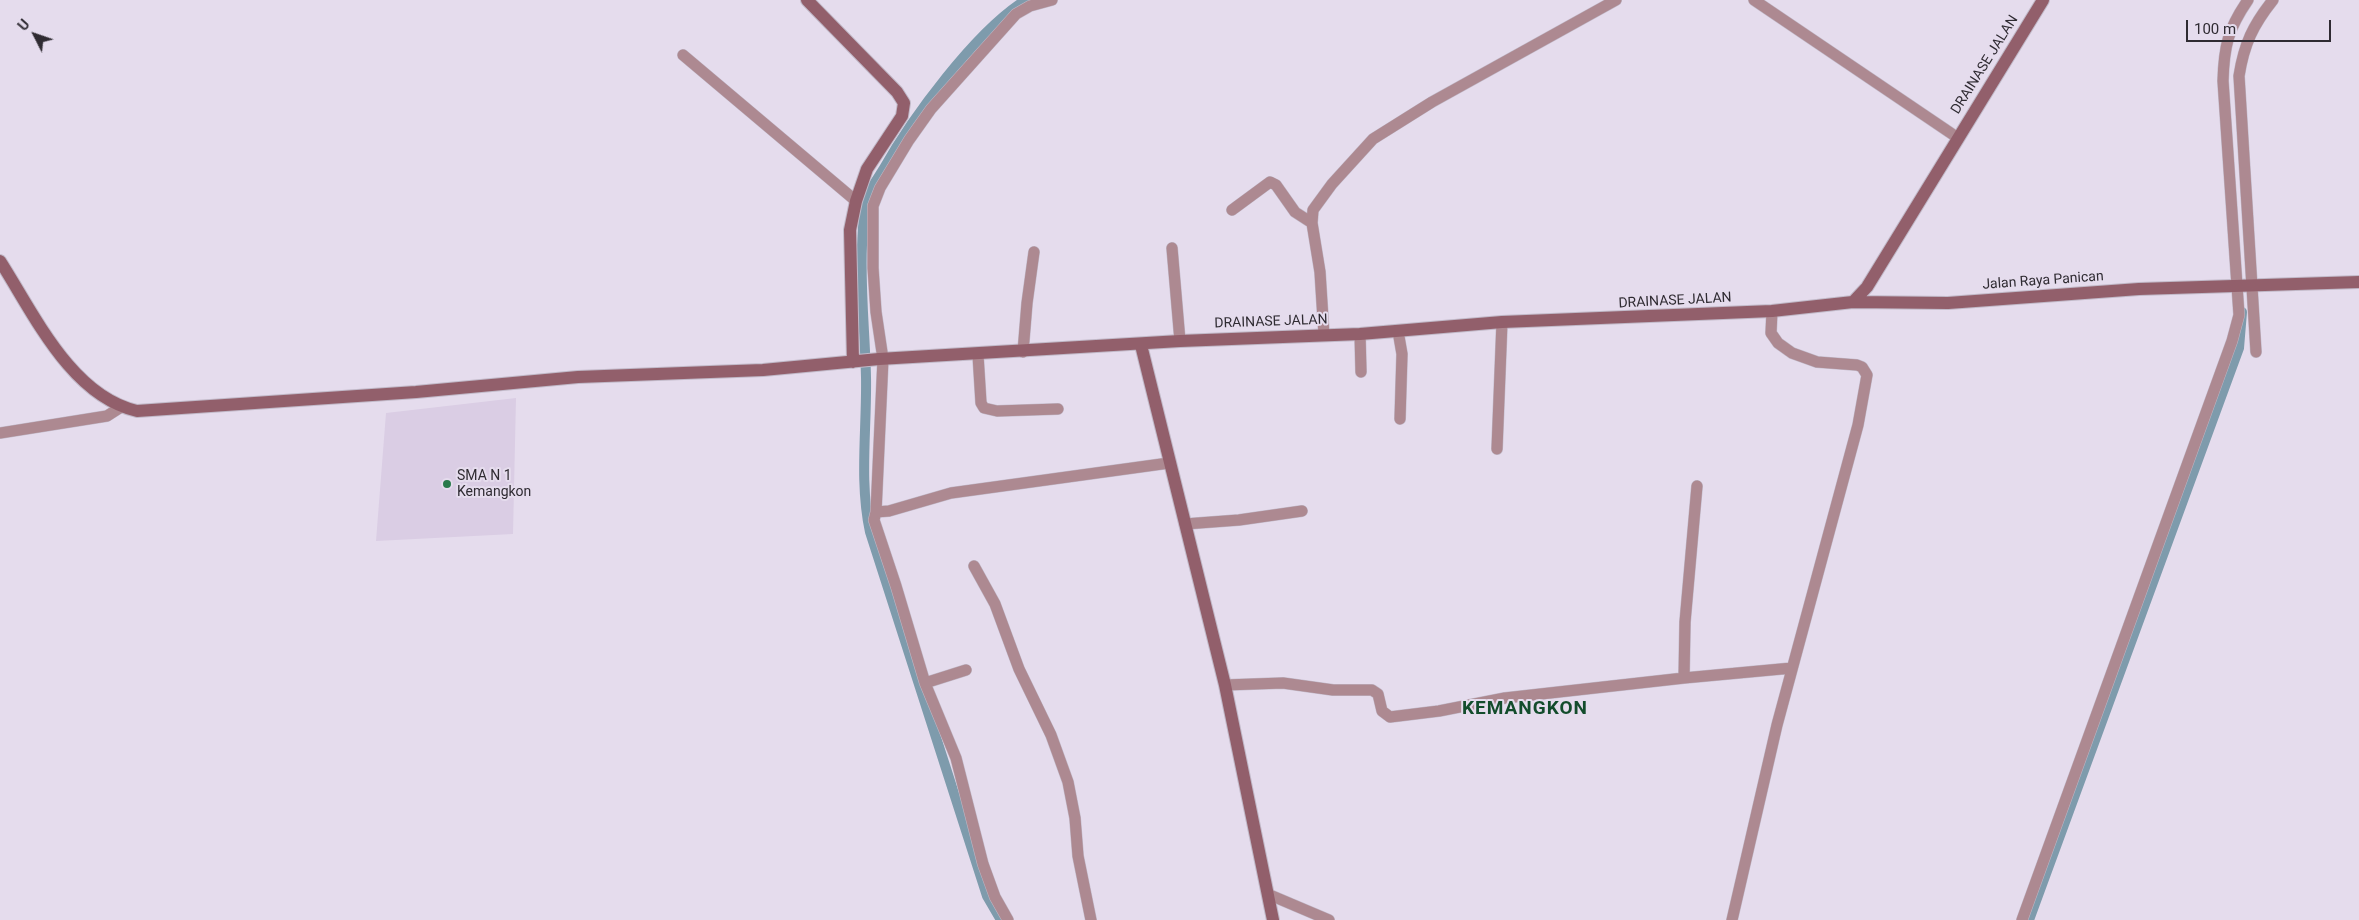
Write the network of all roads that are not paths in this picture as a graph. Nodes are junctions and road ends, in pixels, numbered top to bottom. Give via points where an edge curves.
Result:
1 (806, 0) edge
2 (1052, 0) edge
3 (1616, 0) edge
4 (1754, 0) edge
5 (2043, 0) edge
6 (2248, 0) edge
7 (2273, 0) edge
8 (682, 55) dead end
9 (1958, 138) junction
10 (856, 201) junction
11 (1232, 210) dead end
12 (1312, 222) junction
13 (1172, 248) dead end
14 (1034, 252) dead end
15 (0, 261) edge
16 (2359, 282) edge
17 (2236, 286) junction
18 (2251, 286) junction
19 (1853, 302) junction
20 (1772, 311) junction
21 (1502, 322) junction
22 (1398, 331) junction
23 (1360, 334) junction
24 (1324, 335) junction
25 (1180, 341) junction
26 (1141, 345) junction
27 (1023, 352) junction
28 (2256, 352) dead end
29 (978, 355) junction
30 (881, 359) junction
31 (853, 362) junction
32 (1361, 372) dead end
33 (121, 407) junction
34 (1058, 409) dead end
35 (1400, 419) dead end
36 (0, 433) edge
37 (1497, 449) dead end
38 (1169, 464) junction
39 (1696, 486) dead end
40 (1302, 511) dead end
41 (876, 512) junction
42 (1185, 524) junction
43 (974, 566) dead end
44 (1792, 668) junction
45 (966, 670) dead end
46 (1684, 678) junction
47 (925, 683) junction
48 (1225, 685) junction
49 (1270, 895) junction
50 (1008, 920) edge
51 (1091, 920) edge
52 (1274, 920) edge
53 (1329, 920) edge
54 (1732, 920) edge
55 (2022, 920) edge

1 - 10 street via 897,92 904,103 902,116 867,169
2 - 30 street via 1016,14 1000,30 931,109 880,188 873,206 872,233
3 - 12 street via 1432,102 1373,139 1319,200 1313,210
4 - 9 street
5 - 9 street, DRAINASE JALAN
6 - 17 street via 2230,28 2224,54
7 - 18 street via 2248,38 2239,76
8 - 10 street
9 - 19 street, DRAINASE JALAN via 1867,287
10 - 31 street via 850,230
11 - 12 street via 1270,182 1276,185 1295,212
12 - 24 street via 1320,272
13 - 25 street
14 - 27 street
15 - 33 street via 68,366 98,393
16 - 18 street, Jalan Raya Panican
17 - 18 street, Jalan Raya Panican
17 - 19 street, Jalan Raya Panican via 2140,289 1948,303
17 - 55 street via 2239,315 2232,341
18 - 28 street
19 - 20 street, DRAINASE JALAN
20 - 21 street, DRAINASE JALAN
20 - 44 street via 1772,334 1788,350 1817,362 1860,366 1867,375 1858,425
21 - 22 street, DRAINASE JALAN
21 - 37 street
22 - 23 street, DRAINASE JALAN
22 - 35 street via 1402,354
23 - 24 street, DRAINASE JALAN
23 - 32 street
24 - 25 street, DRAINASE JALAN
25 - 26 street, DRAINASE JALAN
26 - 27 street, DRAINASE JALAN
26 - 38 street
27 - 29 street, DRAINASE JALAN
29 - 30 street, DRAINASE JALAN
29 - 34 street via 984,408
30 - 31 street, DRAINASE JALAN
30 - 41 street
31 - 33 street, DRAINASE JALAN via 763,370 578,377 416,392 137,410
33 - 36 street via 107,416
38 - 41 street via 951,493
38 - 42 street
39 - 46 street via 1684,622
40 - 42 street
41 - 47 street via 874,520
42 - 48 street
43 - 51 street via 995,604 1068,782
44 - 46 street
44 - 54 street
45 - 47 street
46 - 48 street via 1505,698 1390,717 1382,711 1378,694 1372,690 1333,690 1283,683
47 - 50 street via 956,758 983,864
48 - 49 street
49 - 52 street
49 - 53 street

